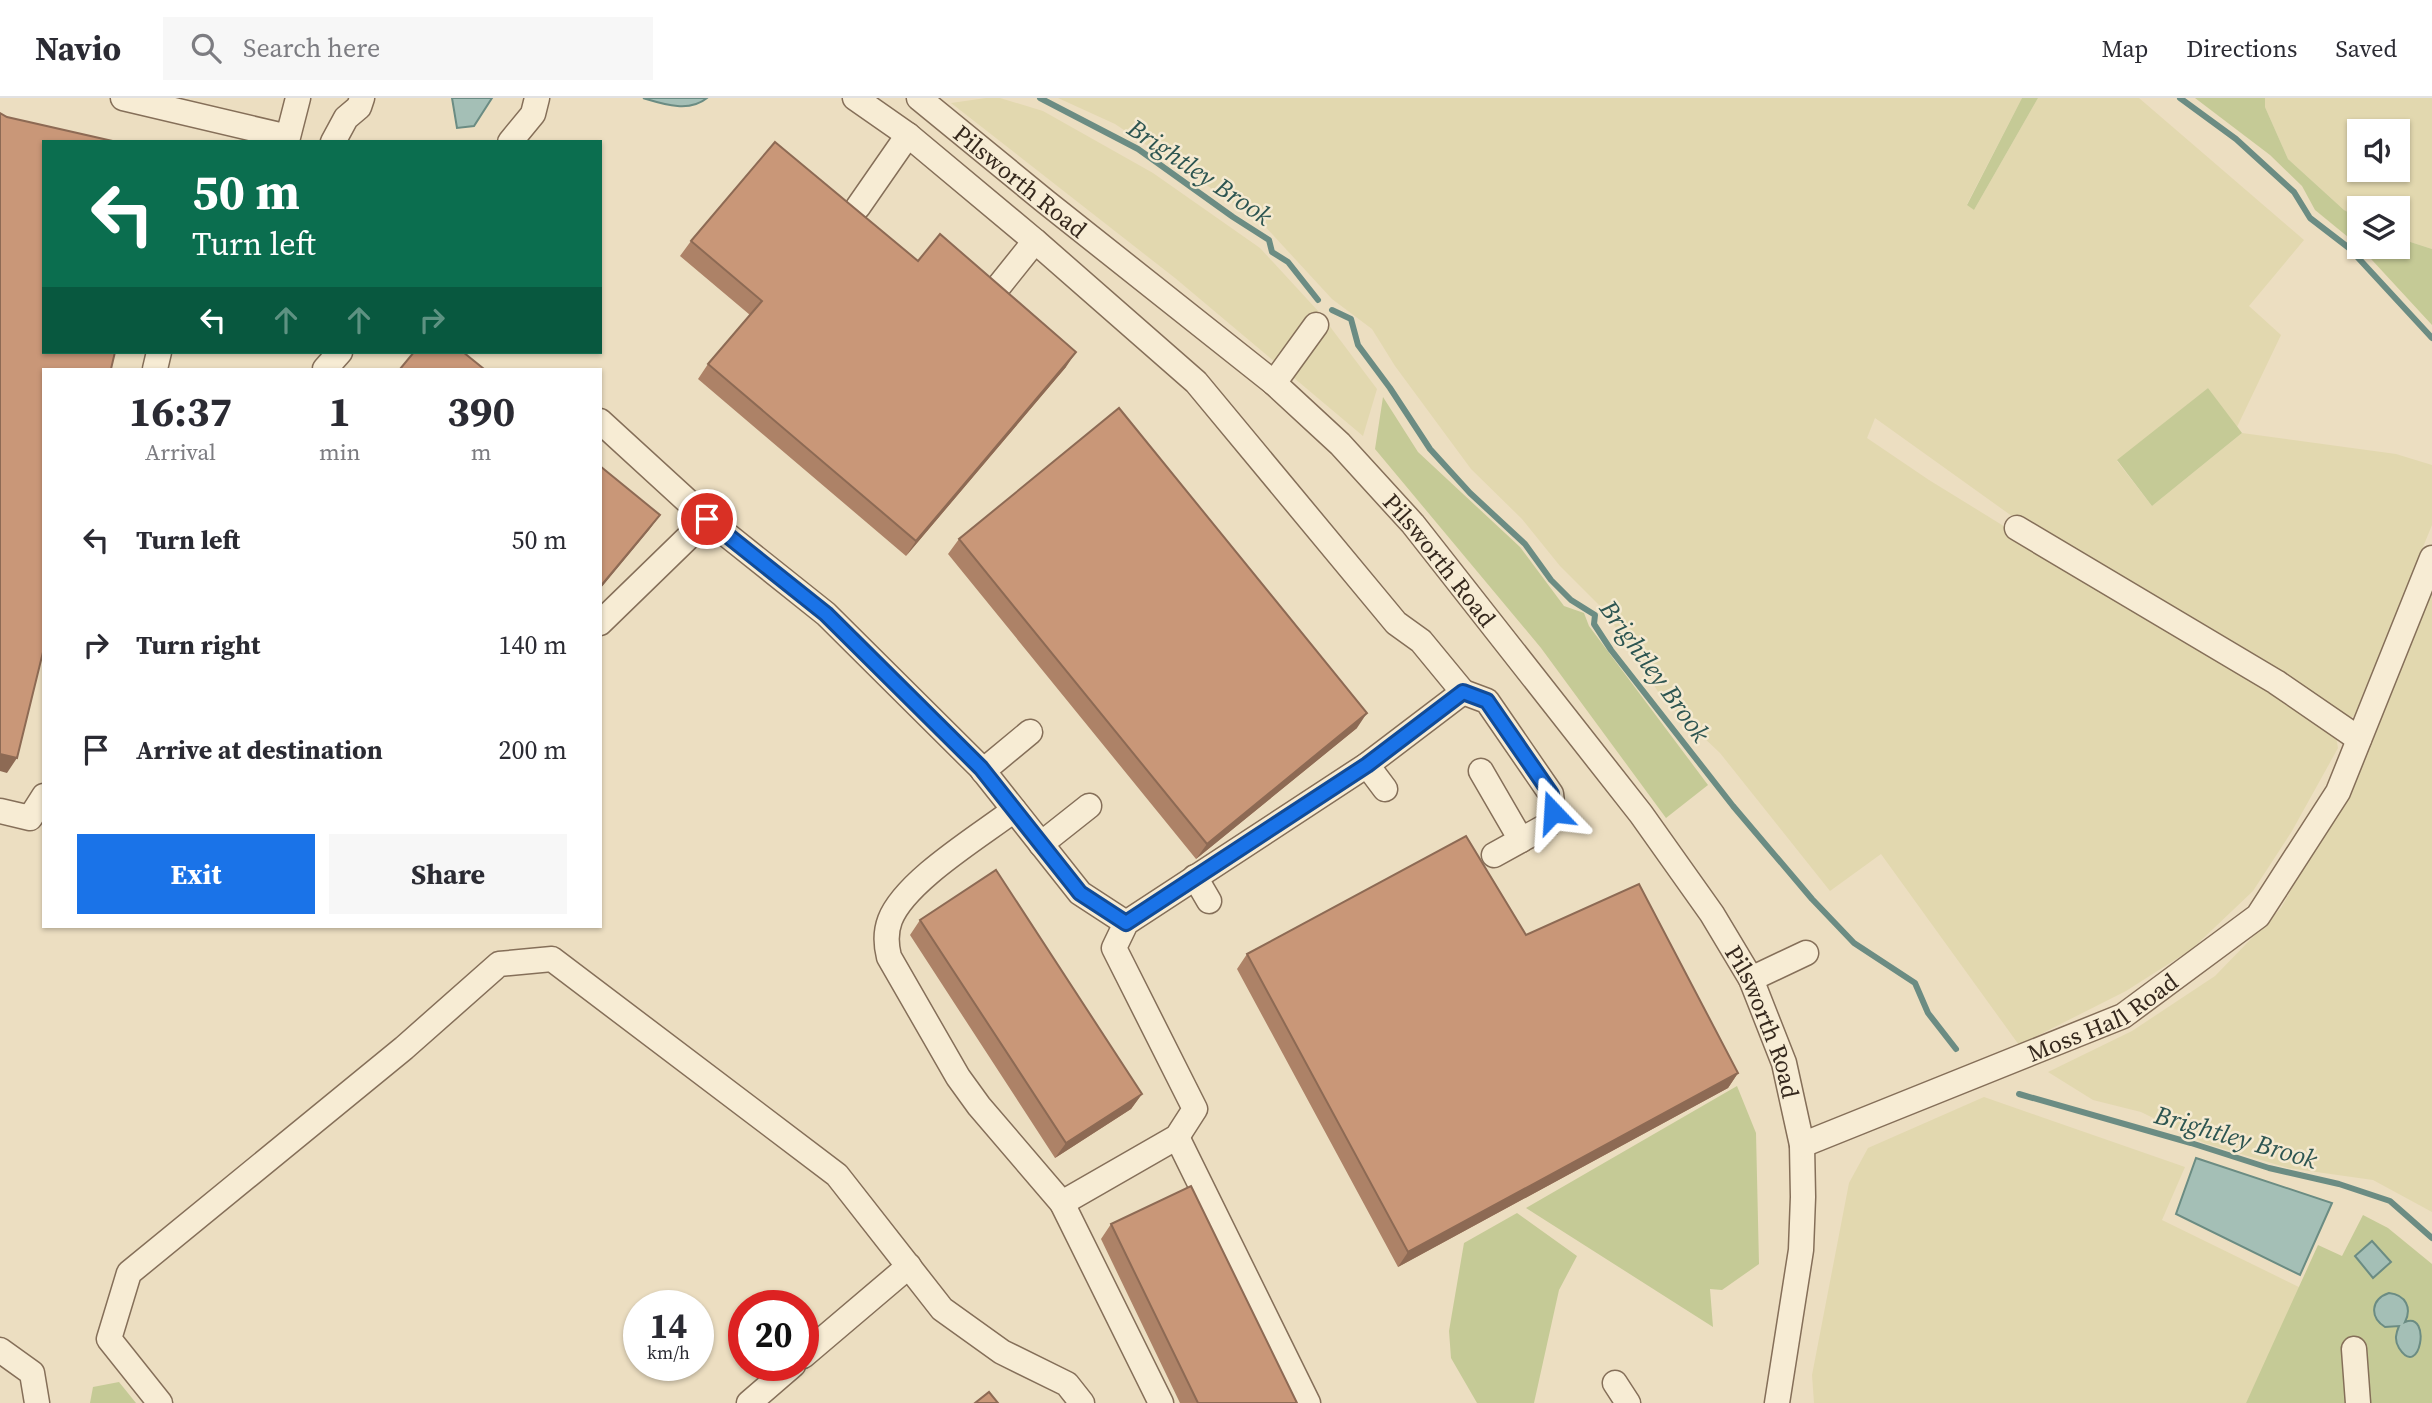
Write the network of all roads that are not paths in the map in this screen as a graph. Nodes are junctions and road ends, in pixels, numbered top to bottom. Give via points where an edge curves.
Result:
1 (123, 98) edge
2 (298, 98) edge
3 (362, 98) edge
4 (537, 98) edge
5 (855, 98) edge
6 (919, 98) edge
7 (908, 135) junction
8 (334, 140) edge
9 (512, 140) edge
10 (858, 207) edge
11 (1035, 241) junction
12 (999, 286) edge
13 (1316, 325) dead end
14 (338, 354) edge
15 (326, 368) edge
16 (1274, 383) junction
17 (602, 423) edge
18 (707, 519) junction
19 (2017, 528) dead end
20 (2432, 558) edge
21 (602, 621) edge
22 (1463, 692) junction
23 (1030, 732) dead end
24 (2359, 739) junction
25 (1367, 765) junction
26 (983, 771) junction
27 (1481, 771) dead end
28 (1385, 789) dead end
29 (42, 799) edge
30 (1089, 806) dead end
31 (1014, 810) junction
32 (0, 811) edge
33 (1521, 840) junction
34 (1041, 844) junction
35 (1494, 855) dead end
36 (1195, 877) junction
37 (1209, 901) dead end
38 (1126, 923) junction
39 (1806, 953) dead end
40 (1751, 979) junction
41 (1177, 1138) junction
42 (1802, 1145) junction
43 (1062, 1203) junction
44 (909, 1266) junction
45 (819, 1342) edge
46 (2354, 1349) dead end
47 (0, 1350) edge
48 (774, 1381) edge
49 (37, 1403) edge
50 (160, 1403) edge
51 (749, 1403) edge
52 (1082, 1403) edge
53 (1161, 1403) edge
54 (1308, 1403) edge
55 (1777, 1403) edge
56 (2358, 1403) edge

1 - 2 street via 288,137
3 - 8 street
4 - 9 street via 533,114
5 - 7 street
6 - 16 street, Pilsworth Road
7 - 10 street
7 - 11 street
11 - 12 street
11 - 22 street via 1196,382 1396,623 1421,641
13 - 16 street
14 - 15 street
16 - 40 street, Pilsworth Road via 1340,444 1413,524 1671,853
17 - 18 street
18 - 21 street
18 - 26 street via 826,614
19 - 24 street via 2276,682
20 - 24 street, Moss Hall Road
22 - 25 street
22 - 33 street via 1487,701 1551,794 1553,812 1548,825
23 - 26 street
24 - 42 street, Moss Hall Road via 2338,792 2258,916 2123,1016
25 - 28 street
25 - 36 street
26 - 31 street
27 - 33 street
29 - 32 street via 30,818
30 - 34 street
31 - 34 street
31 - 43 street via 913,888 890,919 886,947 958,1077
33 - 35 street
34 - 38 street via 1080,893
36 - 37 street
36 - 38 street
38 - 41 street via 1114,948 1195,1109
39 - 40 street
40 - 42 street, Pilsworth Road via 1784,1063
41 - 43 street
41 - 54 street
42 - 55 street via 1801,1250
43 - 53 street
44 - 45 street
44 - 50 street via 837,1175 552,959 499,964 404,1048 129,1273 109,1339
44 - 52 street via 942,1309 1002,1352 1067,1384
46 - 56 street
47 - 49 street via 32,1373
48 - 51 street

